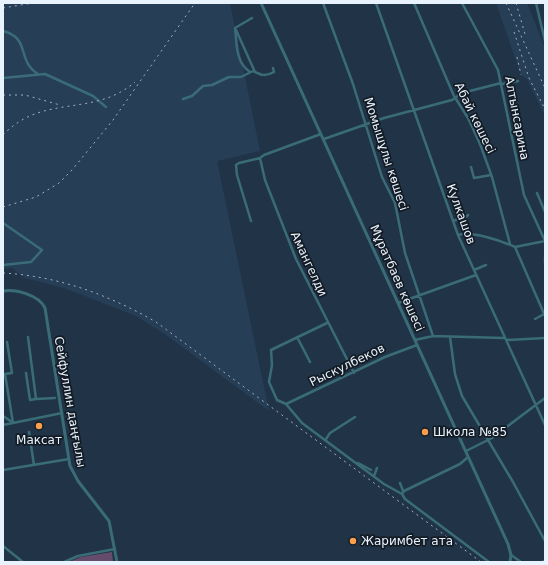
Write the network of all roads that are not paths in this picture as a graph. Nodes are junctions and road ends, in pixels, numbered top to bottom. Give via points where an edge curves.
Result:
1 (261, 3) edge
2 (322, 3) edge
3 (376, 3) edge
4 (414, 3) edge
5 (462, 3) edge
6 (536, 3) edge
7 (252, 18) dead end
8 (234, 28) junction
9 (3, 31) edge
10 (545, 41) edge
11 (273, 68) dead end
12 (250, 72) junction
13 (255, 72) junction
14 (39, 74) junction
15 (3, 78) edge
16 (518, 81) dead end
17 (501, 84) junction
18 (454, 96) junction
19 (183, 99) dead end
20 (106, 107) dead end
21 (415, 111) junction
22 (366, 124) junction
23 (322, 134) junction
24 (324, 139) junction
25 (260, 158) junction
26 (471, 167) dead end
27 (491, 175) junction
28 (536, 193) dead end
29 (545, 212) edge
30 (468, 215) dead end
31 (251, 221) dead end
32 (453, 221) junction
33 (3, 223) edge
34 (458, 235) junction
35 (545, 241) edge
36 (510, 244) junction
37 (515, 247) junction
38 (545, 257) edge
39 (545, 263) edge
40 (3, 265) edge
41 (486, 265) dead end
42 (474, 270) junction
43 (476, 275) junction
44 (3, 291) edge
45 (420, 296) junction
46 (398, 303) junction
47 (544, 315) edge
48 (535, 319) dead end
49 (327, 322) junction
50 (433, 336) junction
51 (28, 337) dead end
52 (297, 337) junction
53 (450, 337) junction
54 (545, 338) edge
55 (505, 339) junction
56 (415, 340) junction
57 (7, 342) dead end
58 (417, 345) junction
59 (310, 362) dead end
60 (26, 373) dead end
61 (354, 373) junction
62 (54, 398) dead end
63 (545, 398) edge
64 (36, 399) junction
65 (286, 404) junction
66 (536, 406) junction
67 (62, 413) junction
68 (3, 416) edge
69 (355, 416) dead end
70 (13, 423) junction
71 (3, 425) edge
72 (545, 425) edge
73 (29, 432) dead end
74 (326, 439) junction
75 (488, 440) junction
76 (466, 452) junction
77 (468, 457) junction
78 (69, 459) junction
79 (356, 462) junction
80 (34, 465) junction
81 (377, 468) dead end
82 (3, 470) edge
83 (371, 470) dead end
84 (374, 476) junction
85 (400, 483) dead end
86 (402, 493) junction
87 (545, 541) edge
88 (3, 546) edge
89 (115, 549) junction
90 (511, 555) junction
91 (23, 562) edge
92 (64, 562) edge
93 (118, 562) edge
94 (489, 562) edge
95 (510, 562) edge
96 (521, 562) edge
97 (542, 562) edge
98 (545, 562) edge

1 - 23 street, Мұратбаев көшесі
2 - 22 street, Момышұлы көшесі via 354,84
3 - 21 street, Кулкашов
4 - 18 street, Абай көшесі
5 - 17 street, Алтынсарина via 495,63
6 - 10 street
7 - 8 street
8 - 12 street via 236,48 244,67
8 - 13 street
9 - 14 street via 16,36 20,41 26,63
11 - 13 street via 274,72 267,75
12 - 13 street
12 - 19 street via 241,77 229,77 212,86 203,86 192,96
14 - 15 street
14 - 20 street via 52,77 93,96
16 - 17 street
17 - 18 street
17 - 35 street, Алтынсарина via 524,195
18 - 21 street via 452,100
18 - 27 street, Абай көшесі via 474,130
21 - 22 street
21 - 32 street, Кулкашов
22 - 24 street
22 - 45 street, Момышұлы көшесі via 382,177 395,203 405,253
23 - 24 street, Мұратбаев көшесі
23 - 25 street
24 - 46 street, Мұратбаев көшесі
25 - 31 street via 238,164 236,168
25 - 49 street, Амангелди via 263,174 285,234
26 - 27 street via 474,178
27 - 36 street, Абай көшесі
28 - 29 street
30 - 32 street via 466,218
32 - 34 street, Кулкашов
33 - 40 street via 42,250 31,262
34 - 36 street via 470,235
34 - 42 street, Кулкашов
35 - 37 street
36 - 37 street
37 - 47 street
38 - 39 street
41 - 42 street
42 - 43 street, Кулкашов
43 - 45 street
43 - 55 street, Кулкашов
44 - 67 street, Сейфуллин даңғылы via 20,292 43,304
45 - 46 street
45 - 50 street, Момышұлы көшесі
46 - 56 street, Мұратбаев көшесі
47 - 48 street
49 - 52 street
49 - 61 street, Амангелди
50 - 53 street
50 - 56 street
51 - 64 street
52 - 59 street
52 - 65 street via 272,348 270,354 270,385 277,400
53 - 55 street via 501,336
53 - 75 street via 455,374 462,396
54 - 55 street
55 - 66 street, Кулкашов
56 - 58 street, Мұратбаев көшесі
57 - 70 street via 12,373 5,374
58 - 61 street, Рыскулбеков via 391,354
58 - 76 street, Мұратбаев көшесі
60 - 64 street via 30,400
61 - 65 street, Рыскулбеков
62 - 64 street
63 - 66 street
65 - 74 street via 302,423
66 - 72 street, Кулкашов
66 - 75 street
67 - 70 street
67 - 78 street, Сейфуллин даңғылы
68 - 70 street
69 - 74 street via 330,433
70 - 71 street
73 - 80 street
74 - 79 street
75 - 76 street
75 - 87 street
76 - 77 street, Мұратбаев көшесі
77 - 86 street via 460,464
77 - 90 street, Мұратбаев көшесі
78 - 80 street
78 - 89 street, Сейфуллин даңғылы via 74,476 109,521
79 - 83 street
79 - 84 street
80 - 82 street
81 - 84 street
84 - 86 street
85 - 86 street
86 - 94 street via 404,499
88 - 91 street
89 - 92 street via 81,555
89 - 93 street, Сейфуллин даңғылы
90 - 95 street, Мұратбаев көшесі
90 - 96 street
97 - 98 street

